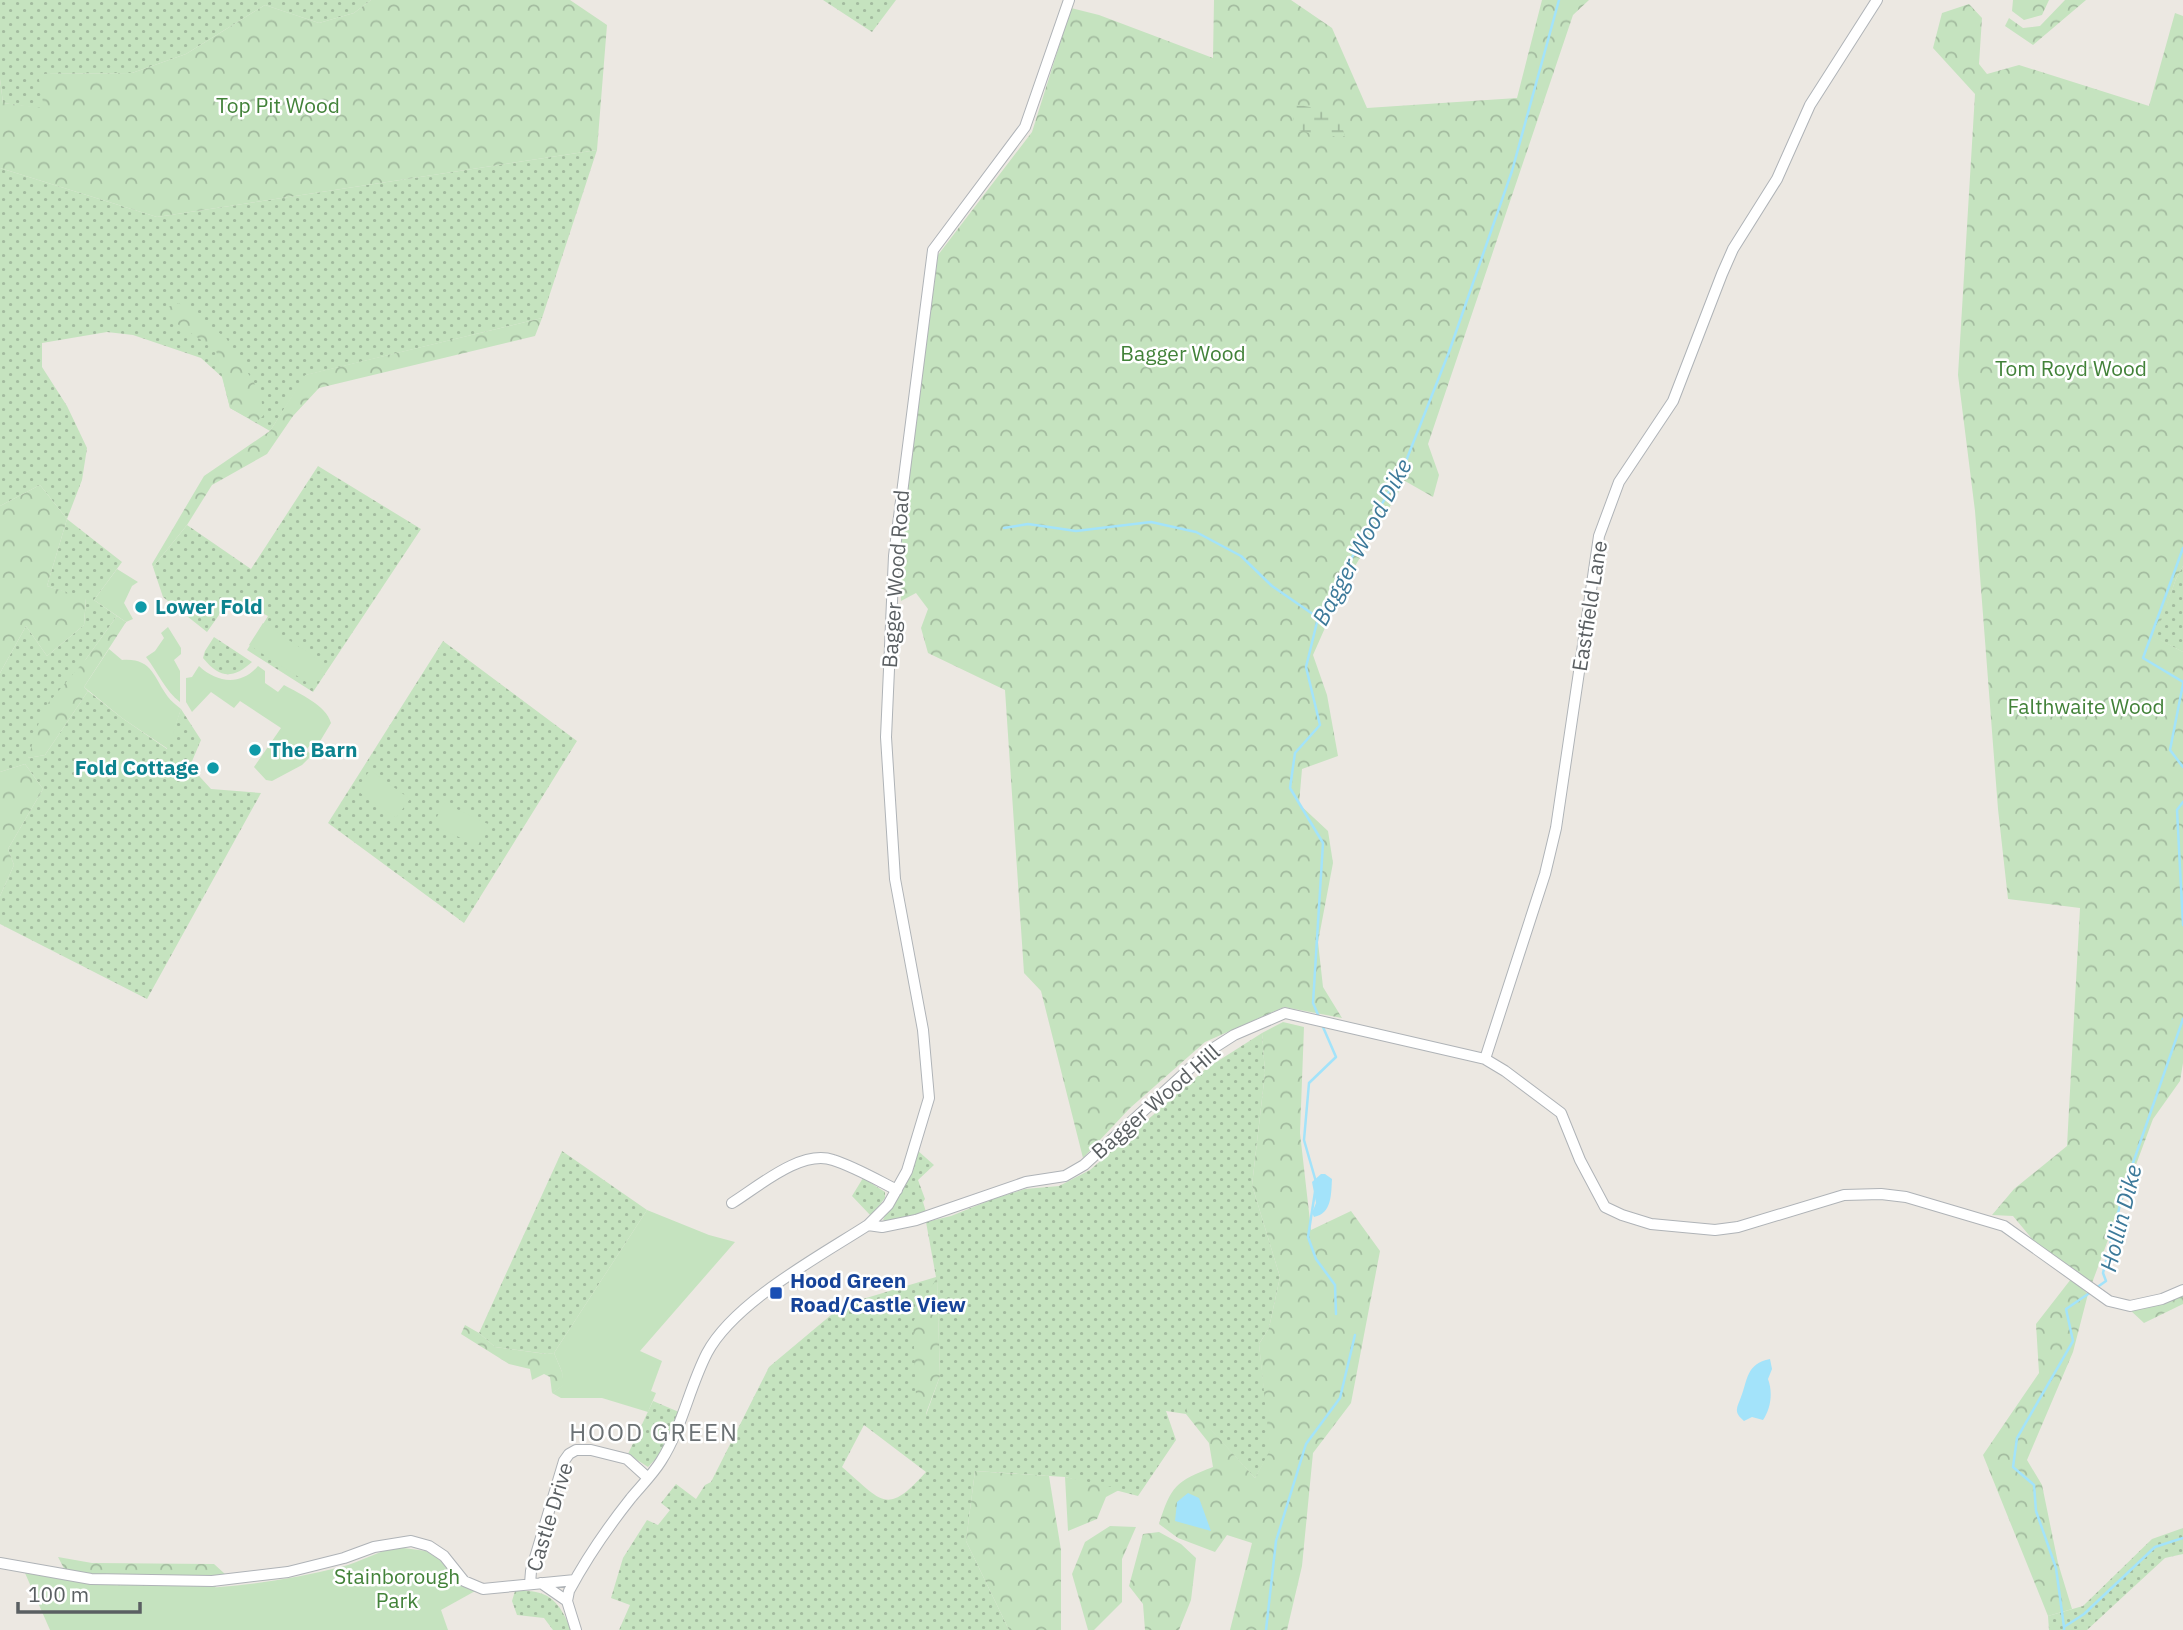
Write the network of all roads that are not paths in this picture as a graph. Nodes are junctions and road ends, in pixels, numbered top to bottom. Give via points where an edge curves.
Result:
1 (1069, 0) edge
2 (1877, 0) edge
3 (1485, 1059) junction
4 (897, 1189) junction
5 (732, 1203) dead end
6 (869, 1225) junction
7 (2183, 1290) edge
8 (648, 1478) junction
9 (0, 1563) edge
10 (575, 1580) junction
11 (536, 1584) junction
12 (567, 1601) junction
13 (576, 1630) edge

1 - 4 street, Bagger Wood Road via 1025,127 933,250 894,556 886,737 895,878 923,1030 929,1091 907,1171
2 - 3 street, Eastfield Lane via 1810,105 1777,179 1728,261 1673,401 1619,482 1599,536 1556,828
3 - 6 street, Bagger Wood Hill via 1285,1013 1209,1051 1065,1177 1026,1182 916,1220
3 - 7 street, Bagger Wood Hill via 1560,1113 1605,1207 1622,1215 1651,1224 1716,1230 1844,1195 1906,1197 2004,1226 2109,1301 2130,1306
4 - 5 street via 820,1158 790,1166
4 - 6 street, Bagger Wood Road
6 - 8 street via 765,1294 715,1340 667,1452
8 - 10 street
8 - 11 street, Castle Drive via 627,1460 582,1449 569,1454 531,1571
9 - 11 street via 91,1579 212,1581 288,1572 411,1541 444,1556 464,1581 483,1589
10 - 11 street
10 - 12 street
11 - 12 street
12 - 13 street

